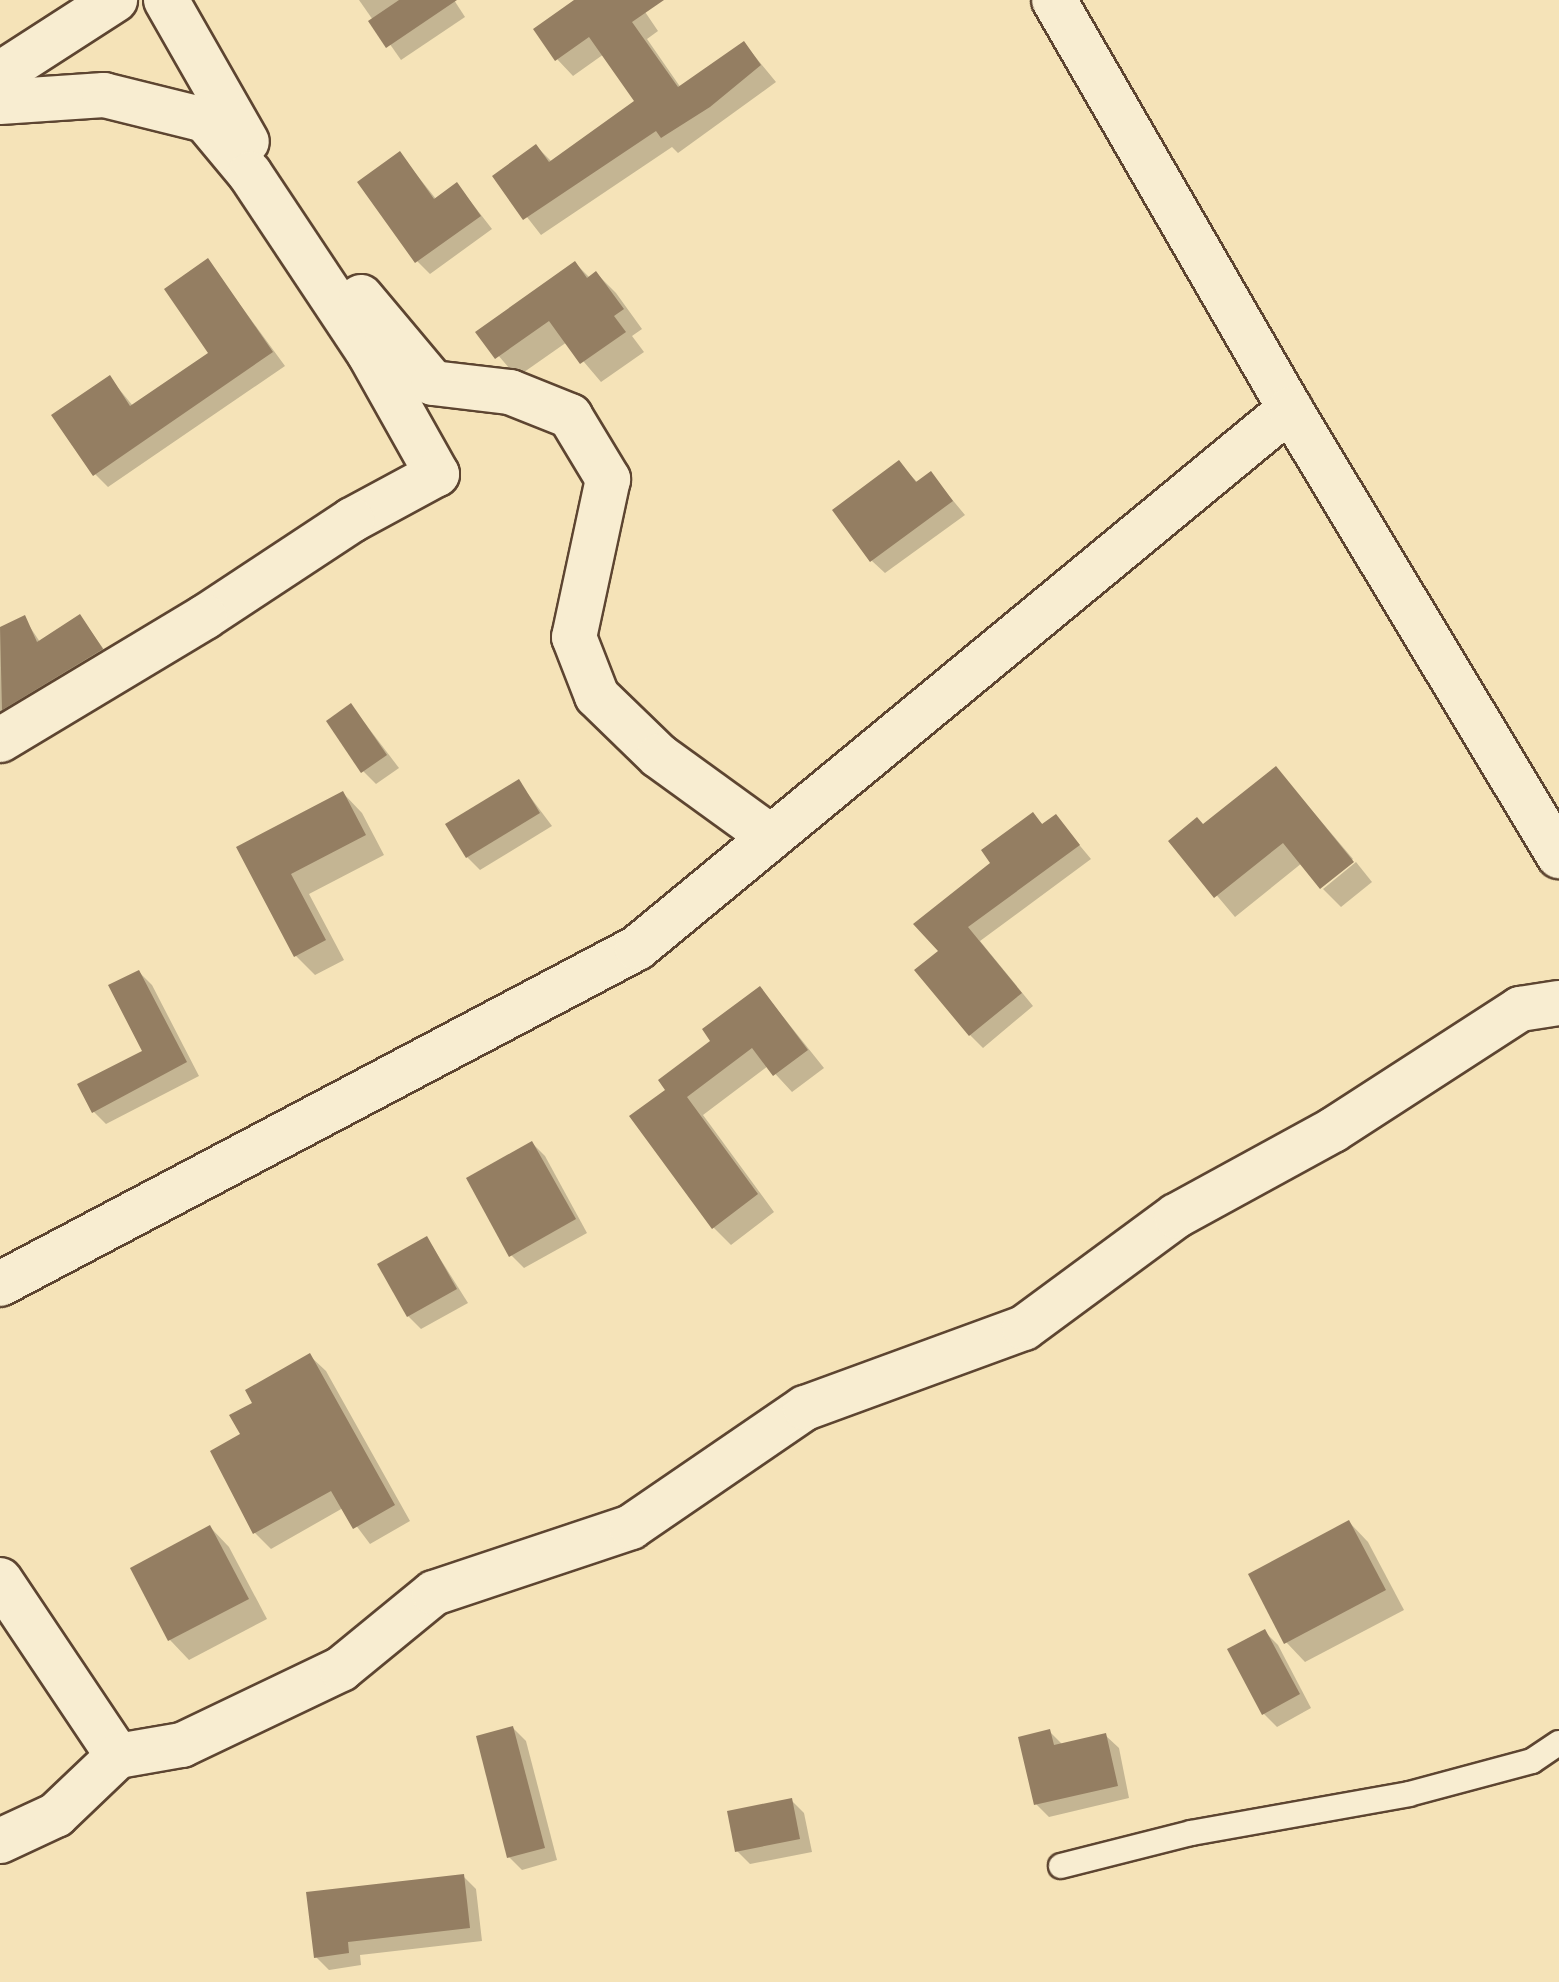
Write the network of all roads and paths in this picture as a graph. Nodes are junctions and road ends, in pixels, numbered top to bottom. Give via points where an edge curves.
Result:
1 (115, 0) edge
2 (166, 0) edge
3 (1054, 0) edge
4 (0, 74) edge
5 (0, 102) edge
6 (1290, 409) junction
7 (0, 740) edge
8 (771, 837) junction
9 (1559, 856) edge
10 (1559, 1003) edge
11 (0, 1284) edge
12 (0, 1580) edge
13 (1559, 1743) edge
14 (118, 1756) junction
15 (0, 1841) edge
16 (1061, 1866) dead end

1 - 4 street
2 - 8 street via 238,130 369,308 433,383 510,392 570,416 608,479 574,637 597,696 659,756
3 - 6 street
5 - 7 street via 104,95 205,120 250,174 369,353 437,474 352,520 205,617
6 - 8 street
6 - 9 street
8 - 11 street via 637,948
10 - 14 street via 1520,1009 1333,1130 1176,1216 1024,1328 805,1408 631,1527 434,1593 341,1669 182,1745
12 - 14 street
13 - 16 lane via 1532,1761 1409,1794 1191,1833
14 - 15 street via 56,1815

